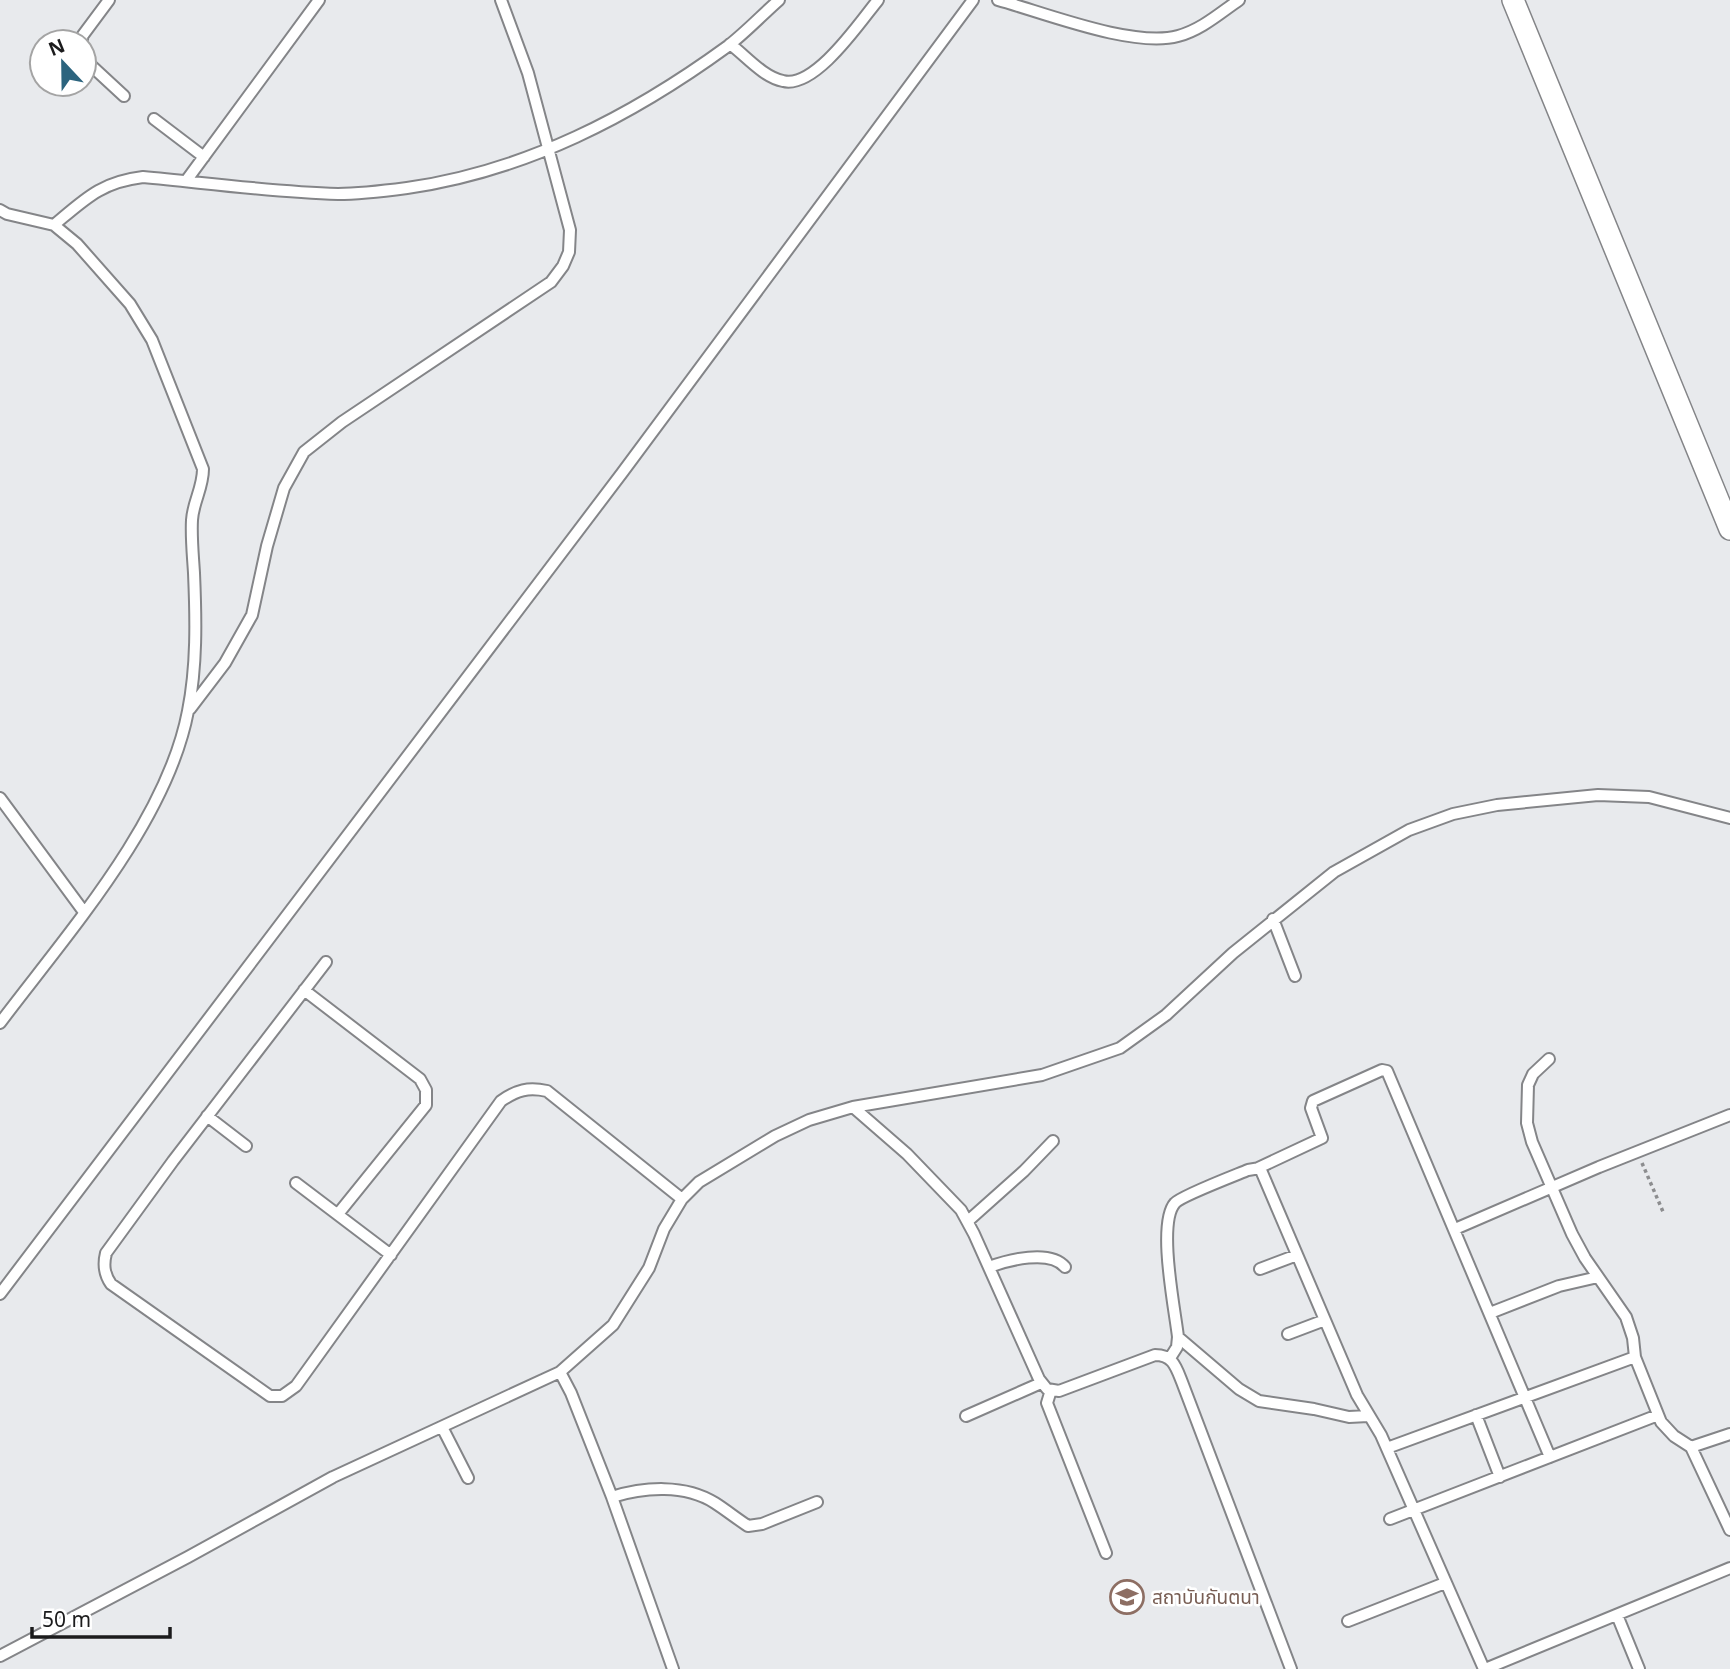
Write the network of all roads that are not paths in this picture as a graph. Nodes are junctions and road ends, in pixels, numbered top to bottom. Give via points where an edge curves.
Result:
1 (109, 0) edge
2 (319, 0) edge
3 (501, 0) edge
4 (761, 0) edge
5 (779, 0) edge
6 (878, 0) edge
7 (973, 0) edge
8 (998, 0) edge
9 (1239, 0) edge
10 (1513, 0) edge
11 (764, 13) junction
12 (88, 28) edge
13 (730, 44) junction
14 (98, 72) edge
15 (124, 96) dead end
16 (154, 119) dead end
17 (548, 150) junction
18 (204, 157) junction
19 (186, 181) junction
20 (0, 210) edge
21 (54, 225) junction
22 (1730, 529) edge
23 (188, 711) junction
24 (0, 798) edge
25 (1730, 818) edge
26 (83, 912) junction
27 (1273, 919) junction
28 (326, 962) dead end
29 (1295, 976) dead end
30 (304, 990) junction
31 (0, 1023) edge
32 (1549, 1059) dead end
33 (853, 1107) junction
34 (1730, 1115) edge
35 (207, 1116) junction
36 (1053, 1141) dead end
37 (246, 1146) dead end
38 (1258, 1168) junction
39 (296, 1183) dead end
40 (1551, 1188) junction
41 (682, 1199) junction
42 (338, 1214) junction
43 (968, 1221) junction
44 (1455, 1229) junction
45 (391, 1255) junction
46 (1297, 1255) junction
47 (989, 1267) junction
48 (1065, 1267) dead end
49 (1260, 1269) dead end
50 (1598, 1277) junction
51 (0, 1294) edge
52 (1490, 1313) junction
53 (1325, 1320) junction
54 (1288, 1334) dead end
55 (1178, 1337) junction
56 (1635, 1357) junction
57 (1170, 1358) junction
58 (560, 1372) junction
59 (1046, 1387) junction
60 (1525, 1398) junction
61 (1476, 1415) junction
62 (1658, 1415) junction
63 (966, 1416) dead end
64 (1368, 1416) junction
65 (442, 1427) junction
66 (1730, 1434) edge
67 (1691, 1447) junction
68 (1387, 1448) junction
69 (1550, 1457) junction
70 (1500, 1477) junction
71 (468, 1478) dead end
72 (612, 1497) junction
73 (817, 1502) dead end
74 (1414, 1510) junction
75 (1390, 1519) dead end
76 (1730, 1531) edge
77 (1106, 1553) dead end
78 (1730, 1568) edge
79 (1445, 1583) junction
80 (1617, 1615) junction
81 (1348, 1621) dead end
82 (0, 1656) edge
83 (673, 1669) edge
84 (1291, 1669) edge
85 (1484, 1669) edge
86 (1639, 1669) edge

1 - 12 lane
2 - 18 lane
3 - 17 lane via 528,73
4 - 11 lane
5 - 11 lane
6 - 13 lane via 829,59 796,81 768,75
7 - 51 lane
8 - 9 lane via 1093,27 1163,39 1197,28
10 - 22 street
11 - 13 lane
13 - 17 lane via 660,93
14 - 15 lane
16 - 18 lane
17 - 19 lane via 470,176 376,192 339,194
17 - 23 lane via 570,230 563,265 551,282 304,452 284,488 251,615 225,663
18 - 19 lane
19 - 21 lane via 121,180 92,193
20 - 21 lane
21 - 23 lane via 130,304 152,341 203,469 192,519 196,638
23 - 26 lane via 177,753 155,803
24 - 26 lane
25 - 27 lane via 1648,797 1598,795 1453,814 1409,830 1334,872
26 - 31 lane
27 - 29 lane
27 - 33 lane via 1166,1015 1120,1048 1042,1075
28 - 30 lane
30 - 35 lane
30 - 42 lane via 420,1079 426,1090 426,1105
32 - 40 lane via 1533,1074 1526,1105 1532,1142
33 - 41 lane via 775,1136 699,1182
33 - 43 lane via 907,1154
34 - 40 lane
35 - 37 lane
35 - 45 lane via 106,1253 105,1273 111,1284 270,1396 282,1396 296,1387
36 - 43 lane
38 - 44 lane via 1322,1138 1311,1108 1313,1101 1385,1070
38 - 46 lane
38 - 55 lane via 1180,1200 1171,1210 1168,1255
39 - 42 lane
40 - 44 lane
40 - 50 lane
41 - 45 lane via 547,1091 532,1088 501,1101
41 - 58 lane via 649,1268 613,1325
42 - 45 lane
43 - 47 lane
44 - 52 lane
46 - 49 lane
46 - 53 lane
47 - 48 lane via 1022,1257 1057,1261
47 - 59 lane
50 - 52 lane via 1559,1286
50 - 56 lane via 1626,1317
52 - 60 lane
53 - 54 lane
53 - 64 lane
55 - 57 lane
55 - 64 lane via 1259,1401 1349,1418
56 - 60 lane
56 - 62 lane
57 - 59 lane via 1156,1355 1059,1391
57 - 84 lane
58 - 65 lane
58 - 72 lane
59 - 63 lane
59 - 77 lane via 1047,1403
60 - 61 lane
60 - 69 lane
61 - 68 lane
61 - 70 lane
62 - 67 lane via 1666,1429
62 - 69 lane
64 - 68 lane
65 - 71 lane
65 - 82 lane via 333,1477
66 - 67 lane
67 - 76 lane
68 - 74 lane
69 - 70 lane
70 - 74 lane
72 - 73 lane via 659,1489 691,1494 713,1502 748,1526
72 - 83 lane
74 - 75 lane
74 - 79 lane
78 - 80 lane
79 - 81 lane
79 - 85 lane
80 - 85 lane
80 - 86 lane

